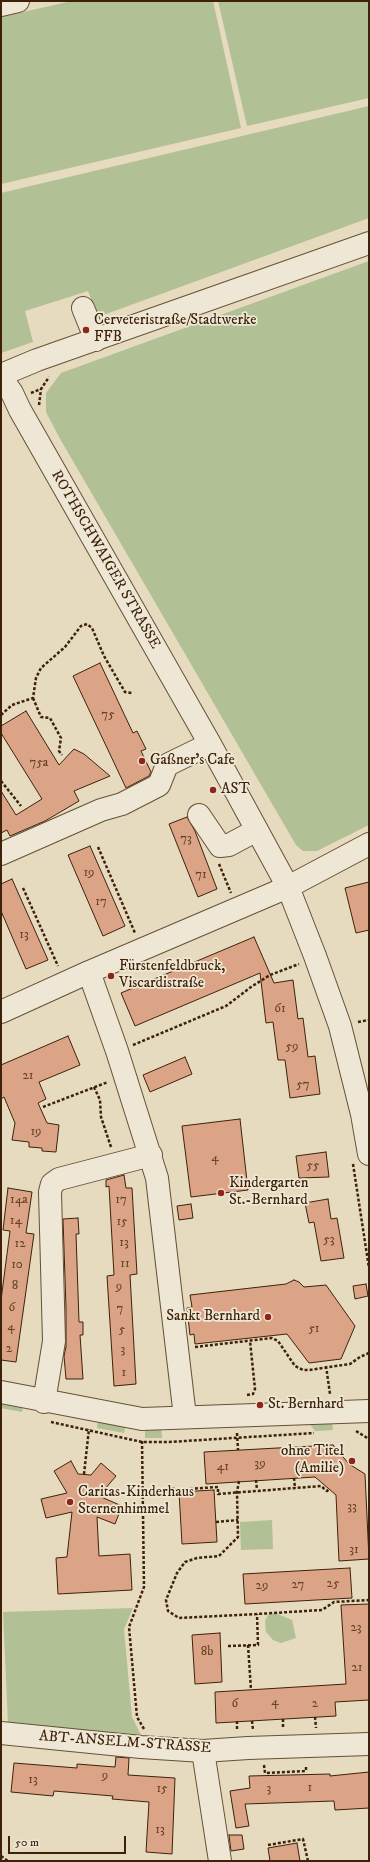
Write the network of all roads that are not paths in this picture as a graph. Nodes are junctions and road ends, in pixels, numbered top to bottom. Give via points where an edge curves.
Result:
1 (18, 1) edge
2 (1, 5) edge
3 (369, 243) edge
4 (83, 308) dead end
5 (96, 340) junction
6 (1, 376) edge
7 (210, 744) junction
8 (199, 816) dead end
9 (257, 830) junction
10 (369, 844) edge
11 (1, 854) edge
12 (288, 887) junction
13 (89, 972) junction
14 (1, 1012) edge
15 (369, 1154) edge
16 (151, 1155) junction
17 (1, 1392) edge
18 (44, 1402) junction
19 (369, 1411) edge
20 (185, 1417) junction
21 (1, 1733) edge
22 (369, 1744) edge
23 (203, 1751) junction
24 (220, 1861) edge

1 - 2 street
3 - 5 street
4 - 5 street
5 - 6 street via 37,360
6 - 7 street, ROTHSCHWAIGER STRASSE
7 - 9 street, ROTHSCHWAIGER STRASSE
7 - 11 street via 165,760 159,785 122,804 101,810
8 - 9 street via 220,846 229,845
9 - 12 street, ROTHSCHWAIGER STRASSE
10 - 12 street
12 - 13 street
12 - 15 street, ROTHSCHWAIGER STRASSE via 340,1026 362,1114
13 - 14 street
13 - 16 street
16 - 18 street via 58,1179 52,1184 50,1192 54,1341
16 - 20 street via 158,1185
17 - 18 street
18 - 20 street via 142,1418
19 - 20 street
21 - 23 street, ABT-ANSELM-STRASSE via 146,1748
22 - 23 street, ABT-ANSELM-STRASSE
23 - 24 street

